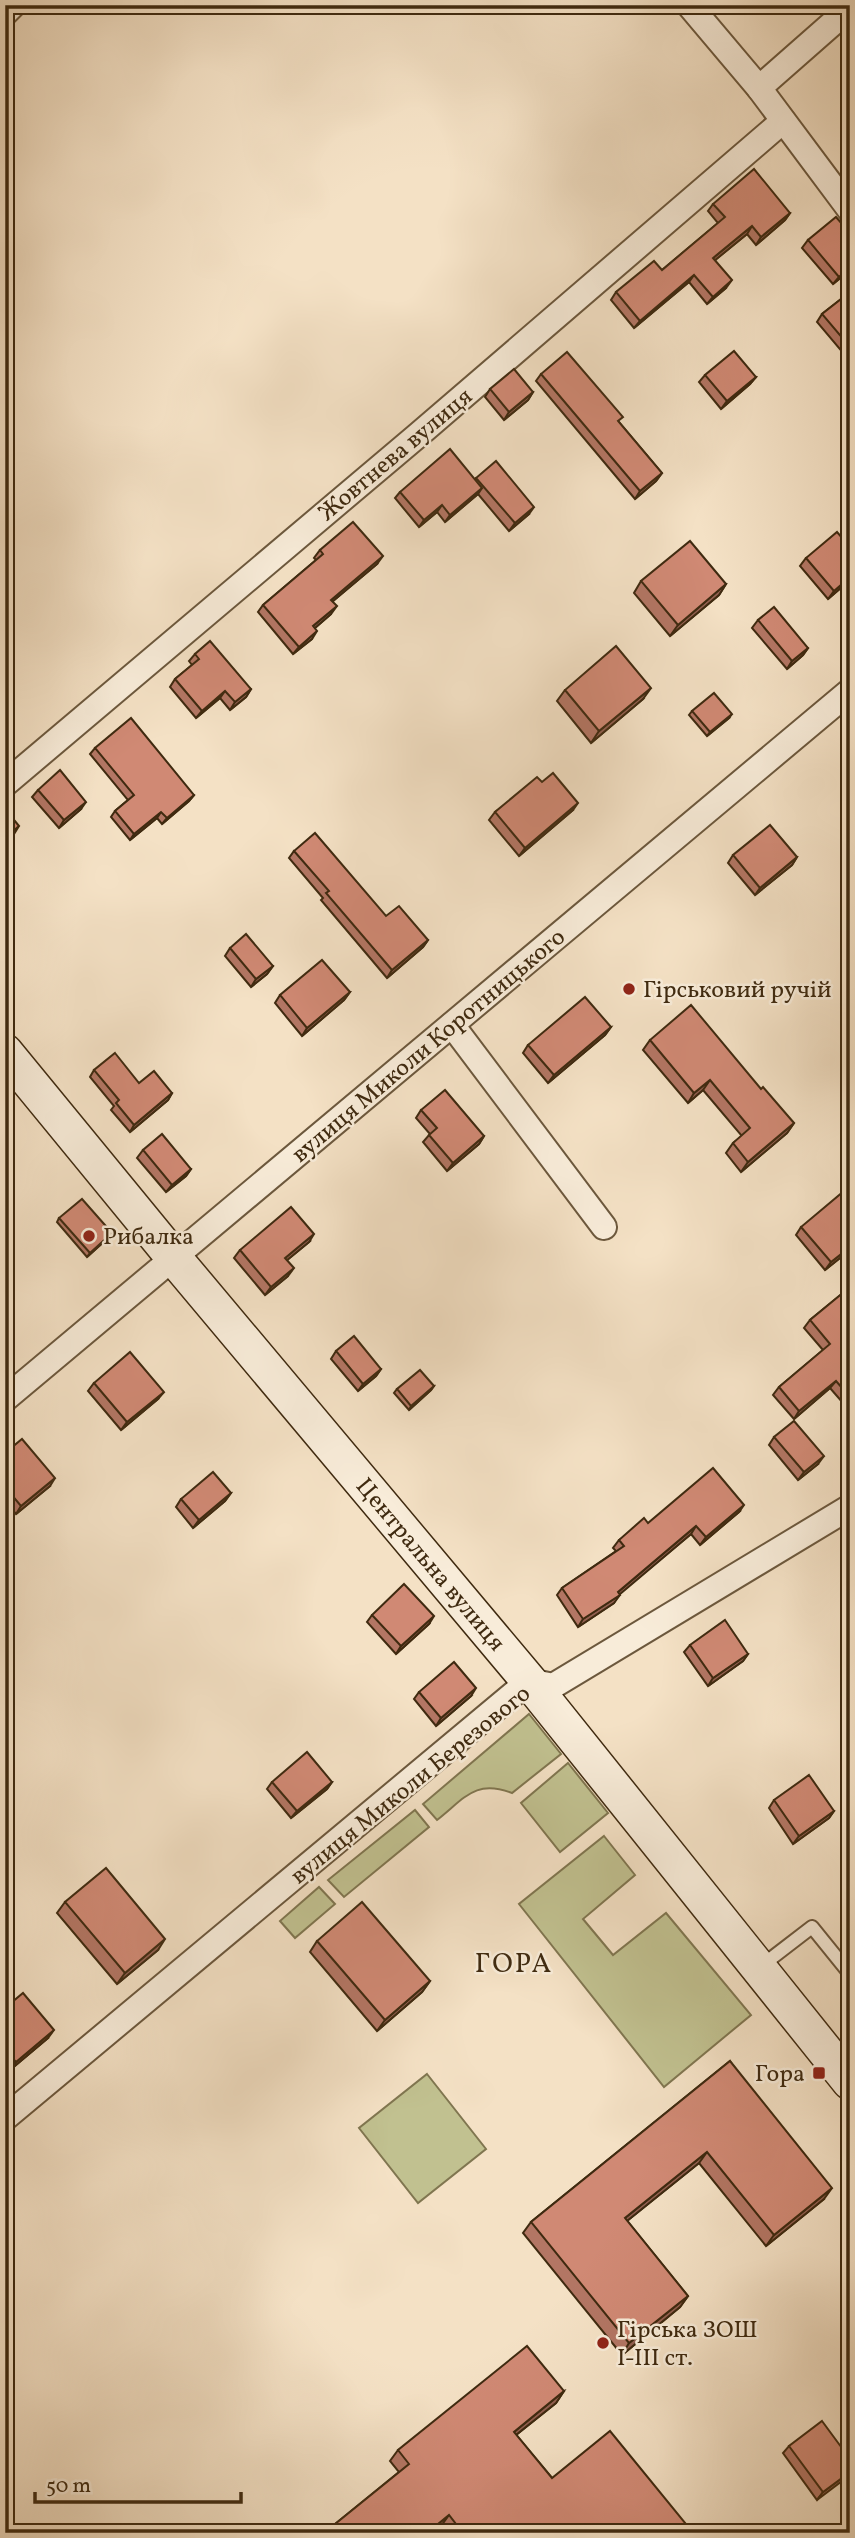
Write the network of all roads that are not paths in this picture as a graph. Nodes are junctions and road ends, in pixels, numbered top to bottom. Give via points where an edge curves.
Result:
1 (13, 5) edge
2 (689, 5) edge
3 (850, 8) edge
4 (5, 13) edge
5 (759, 88) junction
6 (783, 121) junction
7 (850, 210) edge
8 (850, 691) edge
9 (5, 784) edge
10 (452, 1025) junction
11 (5, 1052) edge
12 (604, 1227) dead end
13 (174, 1258) junction
14 (5, 1399) edge
15 (850, 1507) edge
16 (529, 1681) junction
17 (759, 1968) junction
18 (850, 1974) edge
19 (850, 2082) edge
20 (5, 2118) edge

1 - 4 street
2 - 5 street
3 - 5 street
5 - 6 street
6 - 7 street
6 - 9 street, Жовтнева вулиця
8 - 10 street, вулиця Миколи Коротницького
10 - 12 street
10 - 13 street, вулиця Миколи Коротницького
11 - 13 main road, Центральна вулиця
13 - 14 street, вулиця Миколи Коротницького
13 - 16 main road, Центральна вулиця
15 - 16 street, вулиця Миколи Березового via 552,1686
16 - 17 main road, Центральна вулиця
16 - 20 street, вулиця Миколи Березового
17 - 18 lane via 812,1927
17 - 19 main road, Центральна вулиця

